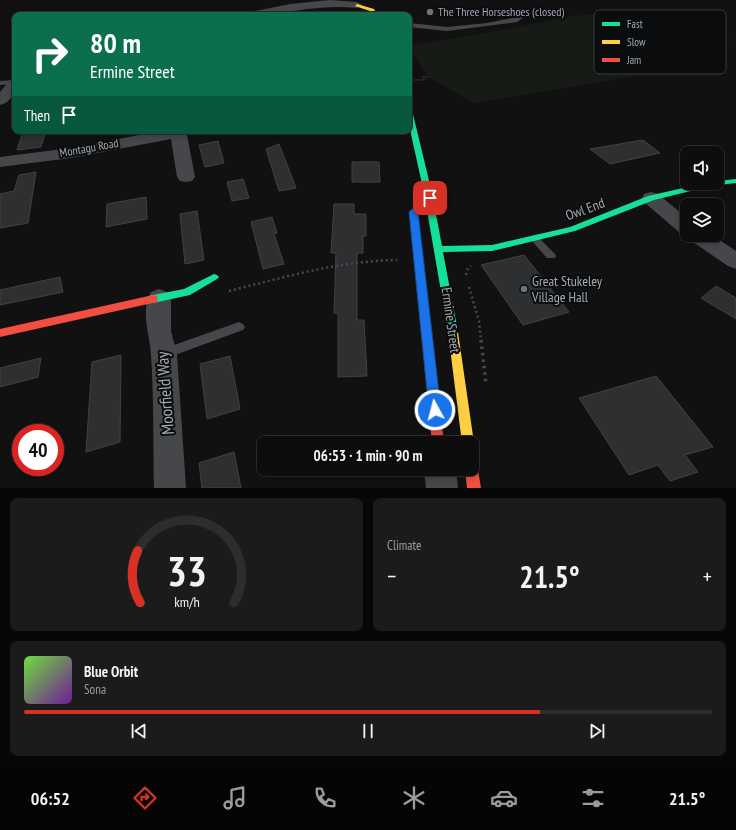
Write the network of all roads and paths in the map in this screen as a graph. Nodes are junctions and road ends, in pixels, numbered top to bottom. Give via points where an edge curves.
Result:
1 (361, 2) edge
2 (509, 10) dead end
3 (265, 12) edge
4 (373, 12) edge
5 (412, 25) edge
6 (428, 77) dead end
7 (412, 80) edge
8 (12, 82) edge
9 (0, 83) edge
10 (12, 86) edge
11 (0, 101) edge
12 (412, 123) edge
13 (171, 134) edge
14 (182, 134) edge
15 (0, 162) edge
16 (186, 177) dead end
17 (736, 181) edge
18 (430, 198) junction
19 (651, 198) junction
20 (680, 222) edge
21 (534, 238) junction
22 (708, 242) edge
23 (440, 250) junction
24 (551, 256) dead end
25 (420, 260) junction
26 (736, 261) edge
27 (473, 265) dead end
28 (214, 278) dead end
29 (466, 278) dead end
30 (468, 285) dead end
31 (225, 292) dead end
32 (159, 298) junction
33 (239, 327) dead end
34 (0, 333) edge
35 (164, 354) junction
36 (487, 392) dead end
37 (437, 436) edge
38 (467, 436) edge
39 (441, 476) edge
40 (473, 476) edge
41 (170, 488) edge
42 (442, 488) edge
43 (474, 488) edge

1 - 3 street via 330,3
1 - 4 street
2 - 5 lane via 521,17 487,26 447,29
6 - 7 path via 423,77 424,80
8 - 9 lane
10 - 11 street
12 - 18 street, Ermine Street
13 - 15 street, Montagu Road
14 - 16 street, Montagu Road
17 - 19 street, Owl End
18 - 23 street, Ermine Street
18 - 25 street, Ermine Street via 413,212
19 - 20 street
19 - 21 street, Owl End via 572,229
21 - 23 street, Owl End via 492,248
21 - 24 lane
22 - 26 street
23 - 38 street, Ermine Street
25 - 31 path via 358,262
25 - 37 street, Ermine Street
27 - 29 path via 468,268
28 - 32 street via 186,292
30 - 36 path via 479,321
32 - 34 street
32 - 35 street, Moorfield Way via 159,331
33 - 35 lane
35 - 41 street, Moorfield Way
39 - 42 street
40 - 43 street

